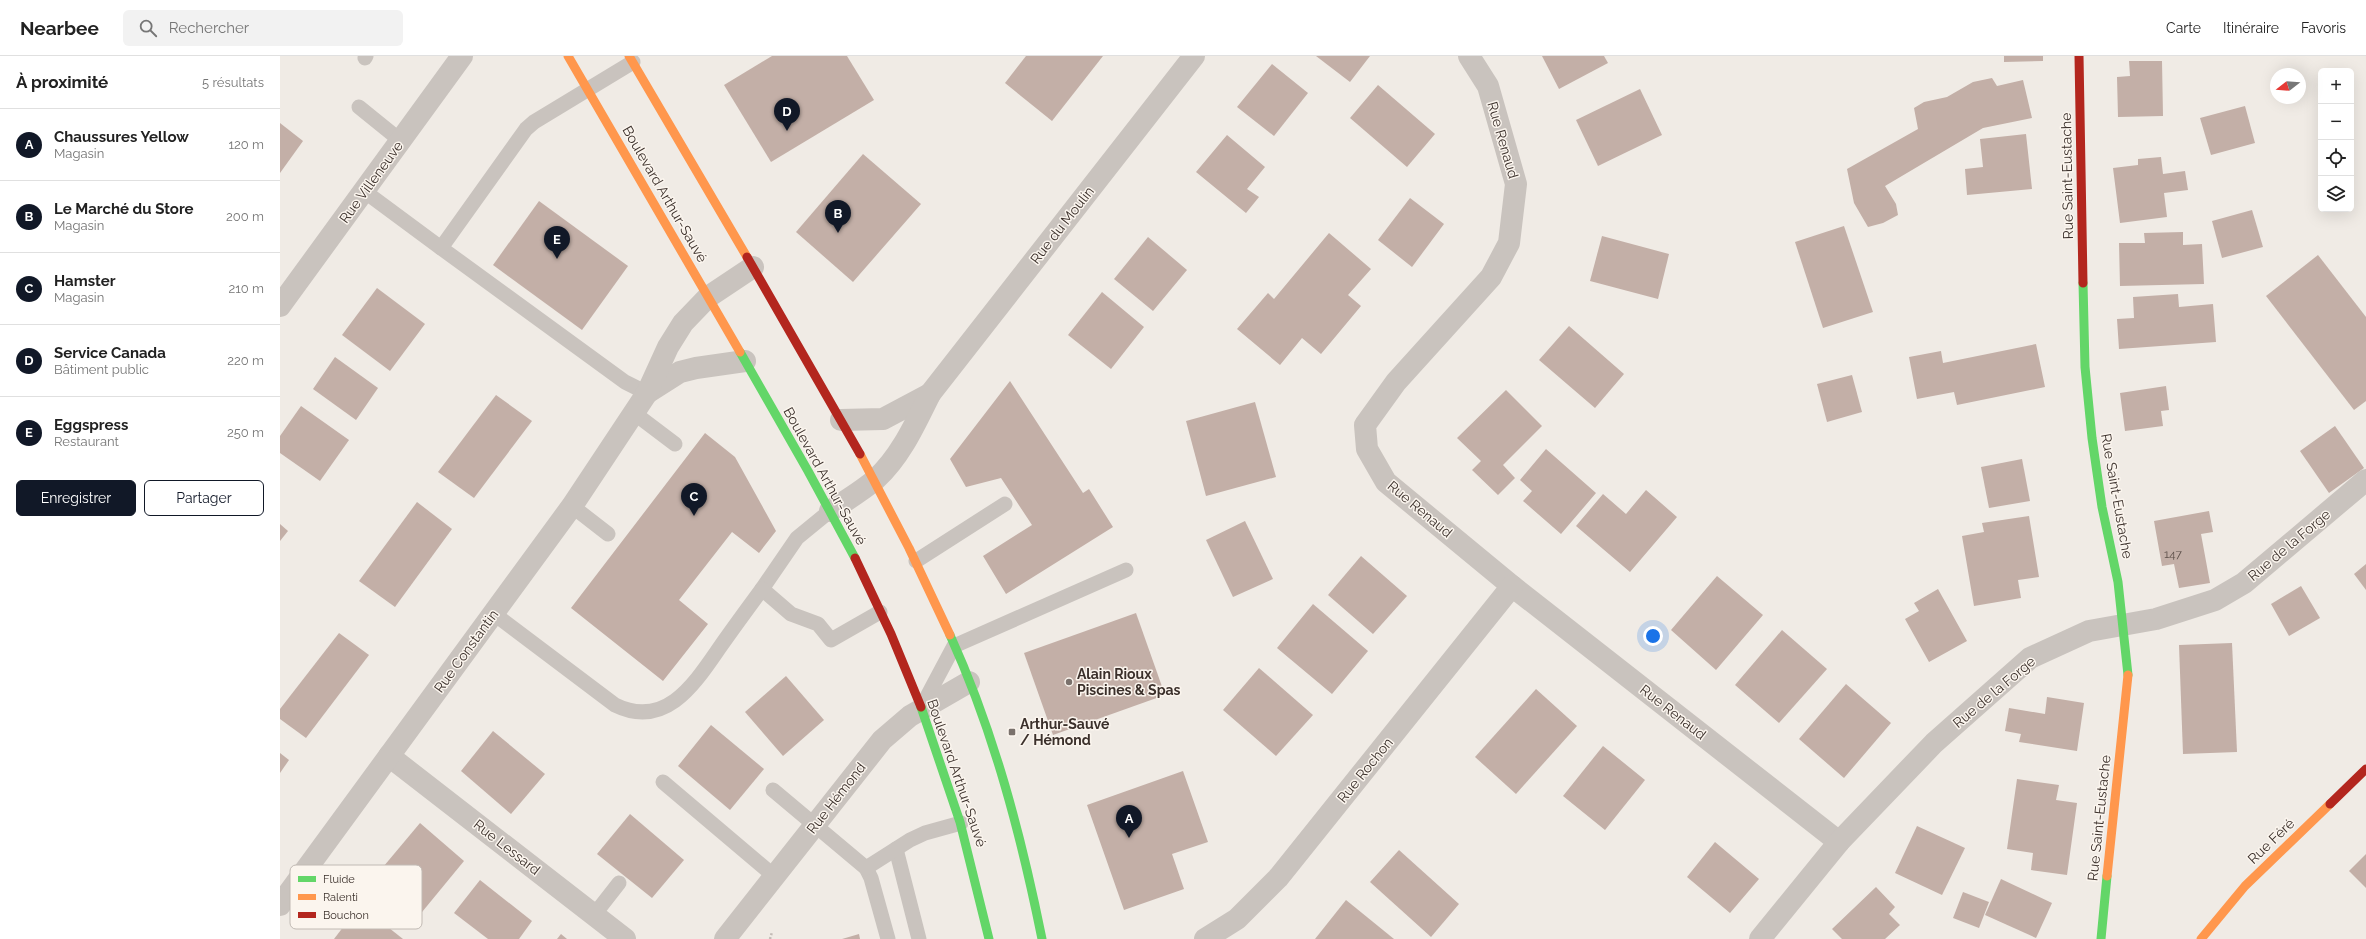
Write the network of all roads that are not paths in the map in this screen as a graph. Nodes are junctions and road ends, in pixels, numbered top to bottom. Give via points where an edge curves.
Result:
1 (568, 56) edge
2 (1194, 56) edge
3 (1469, 56) edge
4 (2079, 56) edge
5 (463, 57) edge
6 (631, 59) edge
7 (587, 89) junction
8 (359, 107) dead end
9 (400, 141) junction
10 (364, 191) junction
11 (441, 248) junction
12 (753, 267) junction
13 (708, 297) junction
14 (280, 306) edge
15 (745, 361) junction
16 (647, 393) junction
17 (930, 394) junction
18 (634, 413) junction
19 (841, 420) junction
20 (675, 444) dead end
21 (874, 480) junction
22 (2366, 480) edge
23 (1005, 504) dead end
24 (572, 506) junction
25 (830, 511) junction
26 (608, 534) dead end
27 (916, 561) junction
28 (1126, 570) dead end
29 (1512, 586) junction
30 (762, 589) junction
31 (880, 612) junction
32 (493, 613) junction
33 (2123, 625) junction
34 (954, 646) junction
35 (969, 682) junction
36 (921, 708) junction
37 (389, 756) junction
38 (2366, 769) edge
39 (663, 782) dead end
40 (773, 790) dead end
41 (961, 823) junction
42 (815, 824) junction
43 (1839, 842) junction
44 (896, 849) junction
45 (309, 865) edge
46 (866, 868) junction
47 (774, 876) junction
48 (619, 883) dead end
49 (290, 891) edge
50 (280, 905) edge
51 (594, 915) junction
52 (625, 939) edge
53 (725, 939) edge
54 (888, 939) edge
55 (919, 939) edge
56 (989, 939) edge
57 (1042, 939) edge
58 (1205, 939) edge
59 (1760, 939) edge
60 (2100, 939) edge
61 (2201, 939) edge

1 - 7 main road, Boulevard Arthur-Sauvé
2 - 17 street, Rue du Moulin
3 - 29 street, Rue Renaud via 1488,86 1516,184 1509,243 1490,277 1396,382 1365,425 1367,448 1386,482
4 - 33 main road, Rue Saint-Eustache via 2085,367 2102,507 2118,582
5 - 9 street, Rue Villeneuve
6 - 7 lane
6 - 12 main road
7 - 11 lane via 526,129
7 - 13 main road, Boulevard Arthur-Sauvé
8 - 9 lane
9 - 10 street, Rue Villeneuve
10 - 11 lane
10 - 14 street, Rue Villeneuve
11 - 16 lane via 625,382
12 - 13 street, Rue Constantin
12 - 19 main road
13 - 15 main road, Boulevard Arthur-Sauvé
13 - 16 street, Rue Constantin via 683,324 668,347
15 - 16 street, Rue Constantin via 680,372
15 - 25 main road, Boulevard Arthur-Sauvé
16 - 18 street, Rue Constantin
17 - 19 street, Rue du Moulin via 882,419
17 - 21 street, Rue du Moulin via 906,441 888,467
18 - 20 lane
18 - 24 street, Rue Constantin
19 - 21 main road
21 - 25 street, Rue du Moulin
21 - 27 main road
22 - 33 street, Rue de la Forge via 2244,583 2216,600 2156,619
23 - 27 lane
24 - 26 lane
24 - 32 street, Rue Constantin
25 - 30 lane via 797,538
25 - 31 main road, Boulevard Arthur-Sauvé
27 - 34 main road
28 - 34 lane
29 - 43 street, Rue Renaud
29 - 58 street, Rue Rochon via 1278,878 1237,919
30 - 31 lane via 791,614 818,624 831,640
30 - 32 lane via 689,689 666,707 639,713 628,712 615,705
31 - 36 main road, Boulevard Arthur-Sauvé
32 - 37 street, Rue Constantin
33 - 43 street, Rue de la Forge via 2089,631 2030,658 1934,743
33 - 60 main road, Rue Saint-Eustache via 2128,672
34 - 35 main road
34 - 36 lane
35 - 36 street, Rue Hémond
35 - 57 main road via 987,729 1009,803
36 - 41 main road, Boulevard Arthur-Sauvé
36 - 42 street, Rue Hémond via 882,740
37 - 45 street, Rue Constantin
37 - 51 street, Rue Lessard
38 - 61 main road, Rue Féré via 2245,886
39 - 47 lane
40 - 42 lane
41 - 44 lane via 925,833
41 - 56 main road, Boulevard Arthur-Sauvé
42 - 46 lane
42 - 47 street, Rue Hémond
43 - 59 street, Rue de la Forge
44 - 46 lane
44 - 55 lane
46 - 54 lane
47 - 53 street, Rue Hémond
48 - 51 lane
49 - 50 street, Rue Constantin
51 - 52 street, Rue Lessard

